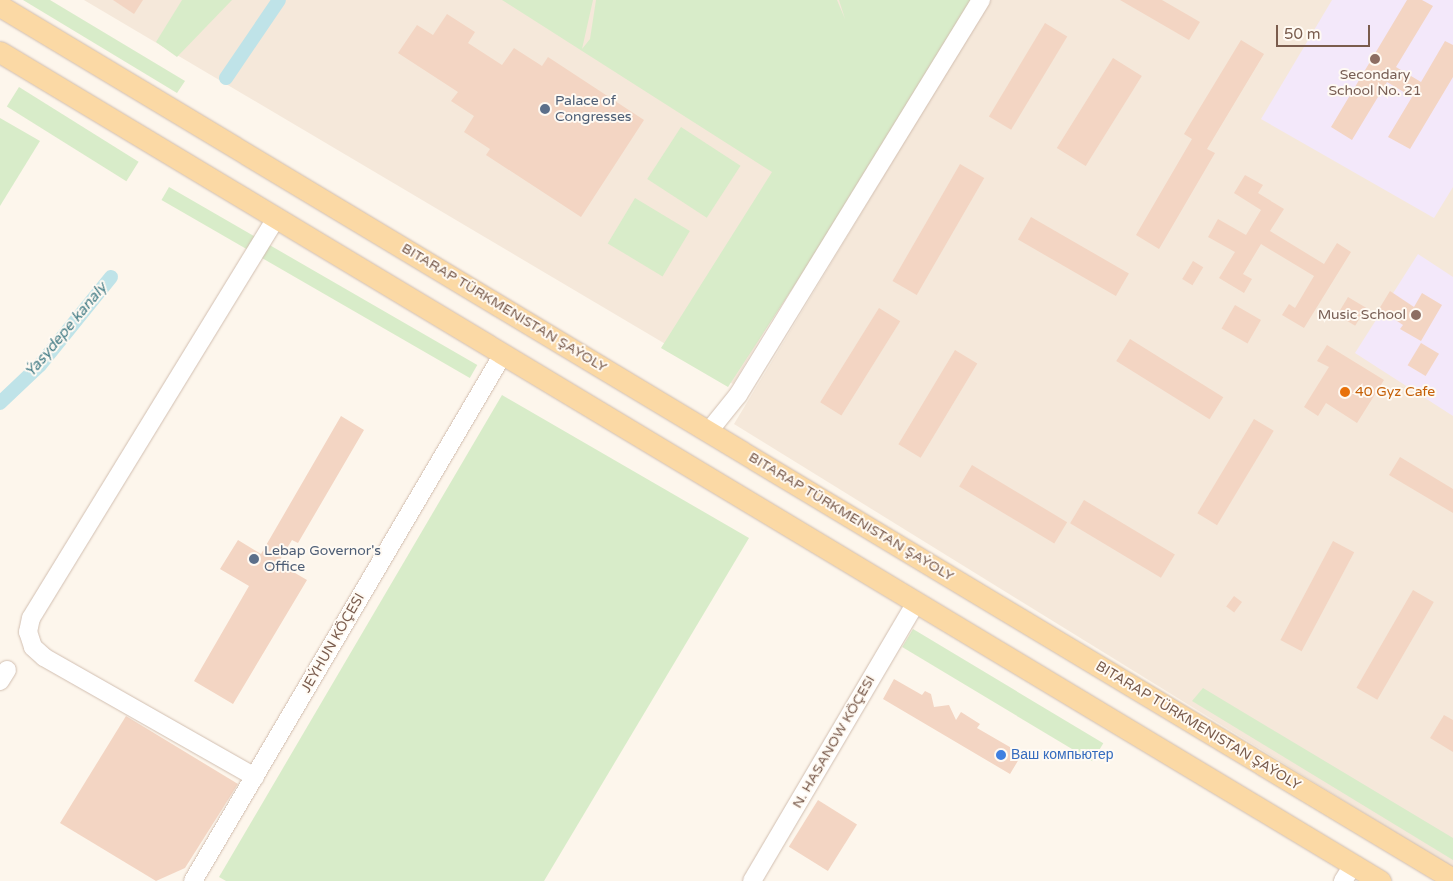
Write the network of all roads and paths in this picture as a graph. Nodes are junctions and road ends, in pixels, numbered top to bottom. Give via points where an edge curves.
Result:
1 (981, 0) edge
2 (0, 6) edge
3 (0, 52) edge
4 (277, 217) junction
5 (503, 354) junction
6 (709, 432) junction
7 (916, 603) junction
8 (255, 777) junction
9 (1348, 873) edge
10 (1453, 879) edge
11 (193, 881) edge
12 (752, 881) edge
13 (1380, 881) edge

1 - 6 street via 738,395
2 - 6 main road, BITARAP TÜRKMENISTAN ŞAÝOLY
3 - 4 main road
4 - 5 main road
4 - 8 street via 31,618 28,632 33,647 44,657
5 - 7 main road
5 - 8 street, JEÝHUN KÖÇESI
6 - 10 main road, BITARAP TÜRKMENISTAN ŞAÝOLY
7 - 9 main road
7 - 12 street, N. HASANOW KÖÇESI
8 - 11 street, JEÝHUN KÖÇESI
9 - 13 main road

